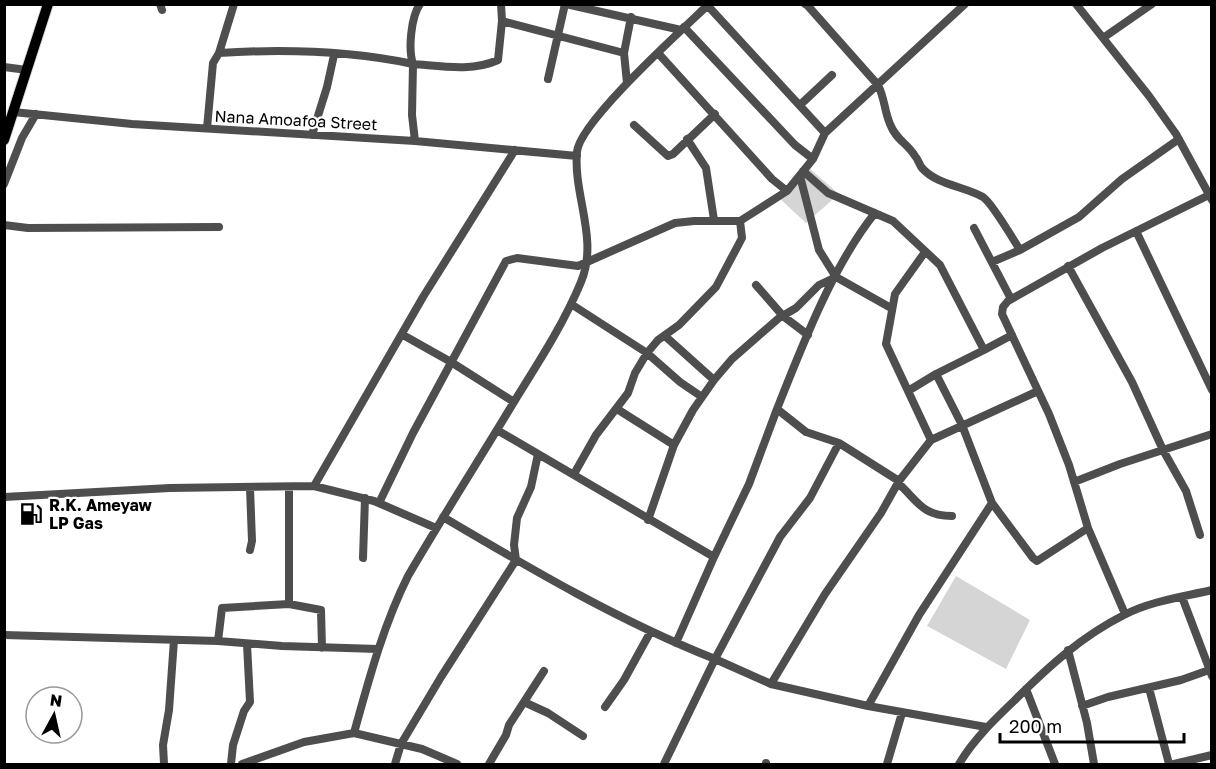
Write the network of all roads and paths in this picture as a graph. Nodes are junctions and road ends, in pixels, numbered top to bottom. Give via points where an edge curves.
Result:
1 (234, 4) edge
2 (420, 4) edge
3 (501, 4) edge
4 (565, 4) edge
5 (1076, 4) edge
6 (1152, 4) edge
7 (45, 5) edge
8 (709, 5) edge
9 (809, 5) edge
10 (959, 6) edge
11 (593, 7) edge
12 (631, 17) junction
13 (502, 21) junction
14 (683, 28) junction
15 (557, 35) junction
16 (1103, 38) junction
17 (219, 53) junction
18 (624, 53) junction
19 (658, 53) junction
20 (334, 55) junction
21 (413, 64) junction
22 (4, 67) edge
23 (27, 70) junction
24 (832, 75) dead end
25 (548, 78) dead end
26 (627, 83) junction
27 (878, 85) junction
28 (800, 105) junction
29 (13, 112) junction
30 (36, 114) junction
31 (715, 114) junction
32 (634, 125) dead end
33 (207, 129) junction
34 (825, 133) junction
35 (312, 135) junction
36 (687, 139) junction
37 (1179, 139) junction
38 (4, 140) edge
39 (415, 141) junction
40 (515, 150) junction
41 (577, 156) junction
42 (813, 159) junction
43 (802, 173) junction
44 (4, 184) edge
45 (786, 191) junction
46 (1210, 198) edge
47 (875, 213) junction
48 (714, 220) junction
49 (741, 221) junction
50 (4, 225) edge
51 (219, 227) dead end
52 (974, 228) dead end
53 (1136, 231) junction
54 (1020, 250) junction
55 (925, 252) junction
56 (587, 262) junction
57 (992, 262) junction
58 (1068, 266) junction
59 (836, 277) junction
60 (756, 285) dead end
61 (1011, 299) junction
62 (571, 304) junction
63 (891, 308) junction
64 (783, 316) junction
65 (403, 335) junction
66 (808, 335) junction
67 (1012, 335) junction
68 (665, 336) junction
69 (984, 350) junction
70 (647, 353) junction
71 (451, 362) junction
72 (936, 374) junction
73 (714, 380) junction
74 (1212, 390) edge
75 (908, 391) junction
76 (1038, 391) junction
77 (702, 397) junction
78 (514, 402) junction
79 (617, 409) junction
80 (777, 409) junction
81 (962, 424) junction
82 (497, 430) junction
83 (1212, 434) edge
84 (931, 440) junction
85 (839, 442) junction
86 (674, 445) junction
87 (1163, 450) junction
88 (538, 454) junction
89 (574, 474) junction
90 (898, 482) junction
91 (1074, 482) junction
92 (314, 486) junction
93 (250, 488) junction
94 (289, 488) junction
95 (4, 497) edge
96 (365, 498) junction
97 (379, 503) junction
98 (992, 503) junction
99 (952, 516) dead end
100 (443, 517) junction
101 (648, 520) junction
102 (436, 528) junction
103 (1088, 528) junction
104 (1200, 535) dead end
105 (250, 550) dead end
106 (714, 557) junction
107 (363, 558) dead end
108 (516, 560) junction
109 (1212, 590) edge
110 (1182, 597) junction
111 (289, 604) junction
112 (1125, 614) junction
113 (651, 631) junction
114 (4, 635) edge
115 (174, 640) junction
116 (218, 641) junction
117 (676, 643) junction
118 (248, 644) junction
119 (322, 648) junction
120 (378, 650) junction
121 (1068, 650) junction
122 (716, 659) junction
123 (544, 671) dead end
124 (1211, 672) edge
125 (771, 684) junction
126 (1149, 688) junction
127 (1026, 689) junction
128 (524, 702) junction
129 (868, 706) junction
130 (1082, 706) junction
131 (605, 707) dead end
132 (902, 713) junction
133 (986, 727) junction
134 (354, 733) junction
135 (583, 736) dead end
136 (401, 744) junction
137 (1212, 755) edge
138 (164, 765) edge
139 (231, 765) edge
140 (242, 765) edge
141 (395, 765) edge
142 (457, 765) edge
143 (489, 765) edge
144 (664, 765) edge
145 (886, 765) edge
146 (958, 765) edge
147 (1055, 765) edge
148 (1094, 765) edge
149 (1169, 765) edge
150 (1174, 765) edge

1 - 17 street
2 - 21 street via 413,18
3 - 13 street
4 - 11 street
4 - 15 street
5 - 16 street
6 - 16 street
7 - 23 highway
8 - 14 street
8 - 28 street
9 - 27 street
10 - 27 street
11 - 12 street
12 - 14 street
12 - 18 street
13 - 15 street
13 - 21 street via 498,60 478,67
14 - 19 street
14 - 42 street via 795,146
15 - 18 street
15 - 25 street
16 - 37 street
17 - 20 street via 269,50
17 - 33 street via 213,63
18 - 26 street
19 - 26 street
19 - 31 street
20 - 21 street
20 - 35 street
21 - 39 street
22 - 23 street
23 - 29 highway
24 - 28 street
26 - 41 street via 583,138
27 - 34 street
27 - 54 street via 890,125 921,167 935,178 986,198
28 - 34 street
29 - 30 street, Nana Amoafoa Street
29 - 38 highway
30 - 33 street, Nana Amoafoa Street
30 - 44 street
31 - 36 street
31 - 45 street
32 - 36 street via 668,156
33 - 35 street, Nana Amoafoa Street
34 - 42 street
35 - 39 street, Nana Amoafoa Street
36 - 48 street via 706,168
37 - 46 street
37 - 54 street via 1122,179 1079,217
39 - 40 street, Nana Amoafoa Street
40 - 41 street, Nana Amoafoa Street
40 - 65 street
41 - 56 street
42 - 43 street
43 - 45 street
43 - 47 street via 828,193
43 - 59 street via 819,250
45 - 49 street
46 - 53 street
47 - 55 street via 893,221
47 - 59 street
48 - 49 street
48 - 56 street via 675,223
49 - 68 street via 742,238 716,287
50 - 51 street
52 - 57 street
53 - 58 street
53 - 74 street
54 - 57 street
55 - 63 street via 895,294
55 - 69 street via 940,265
56 - 62 street
56 - 71 street via 570,266 517,258 506,261
57 - 61 street
58 - 61 street
58 - 87 street via 1132,382
59 - 63 street
59 - 64 street via 819,285
59 - 66 street
60 - 64 street
61 - 67 street via 1002,314
62 - 70 street
62 - 78 street
63 - 75 street via 886,344
64 - 66 street
64 - 73 street via 732,359
65 - 71 street
65 - 92 street
66 - 80 street
67 - 69 street
67 - 76 street
68 - 70 street
68 - 73 street
69 - 72 street
70 - 77 street
70 - 79 street
71 - 78 street
71 - 97 street
72 - 75 street
72 - 81 street
73 - 77 street
75 - 84 street
76 - 81 street
76 - 91 street
77 - 86 street
78 - 82 street
79 - 86 street
79 - 89 street via 587,448
80 - 85 street via 807,432
80 - 106 street via 749,484
81 - 84 street
81 - 98 street
82 - 88 street
82 - 100 street
83 - 87 street
84 - 90 street
85 - 90 street
85 - 122 street via 810,498 780,537
86 - 101 street
87 - 91 street
87 - 104 street via 1186,491
88 - 89 street
88 - 108 street via 531,487 517,518
89 - 101 street
90 - 99 street via 928,513
90 - 125 street
91 - 103 street
92 - 94 street
92 - 96 street
93 - 94 street
93 - 95 street
93 - 105 street
94 - 111 street
96 - 97 street
96 - 107 street
97 - 102 street
98 - 103 street via 1037,561
98 - 129 street via 919,615
100 - 102 street
100 - 108 street
101 - 106 street
102 - 120 street via 401,589
103 - 112 street
106 - 117 street
108 - 113 street
108 - 136 street
109 - 110 street
110 - 112 street
110 - 124 street
111 - 116 street via 222,608
111 - 119 street via 321,610
112 - 121 street
113 - 117 street
113 - 131 street
114 - 115 street
115 - 116 street
115 - 138 street
116 - 118 street
117 - 122 street
118 - 119 street
118 - 139 street via 250,702 233,746
119 - 120 street
120 - 134 street
121 - 127 street
121 - 130 street
122 - 125 street
122 - 144 street
123 - 128 street
124 - 126 street
125 - 129 street
126 - 130 street
126 - 149 street
127 - 133 street
127 - 147 street
128 - 135 street
128 - 143 street
129 - 132 street
130 - 148 street
132 - 133 street
132 - 145 street
133 - 146 street
134 - 136 street
134 - 140 street via 304,742
136 - 141 street
136 - 142 street
137 - 150 street

